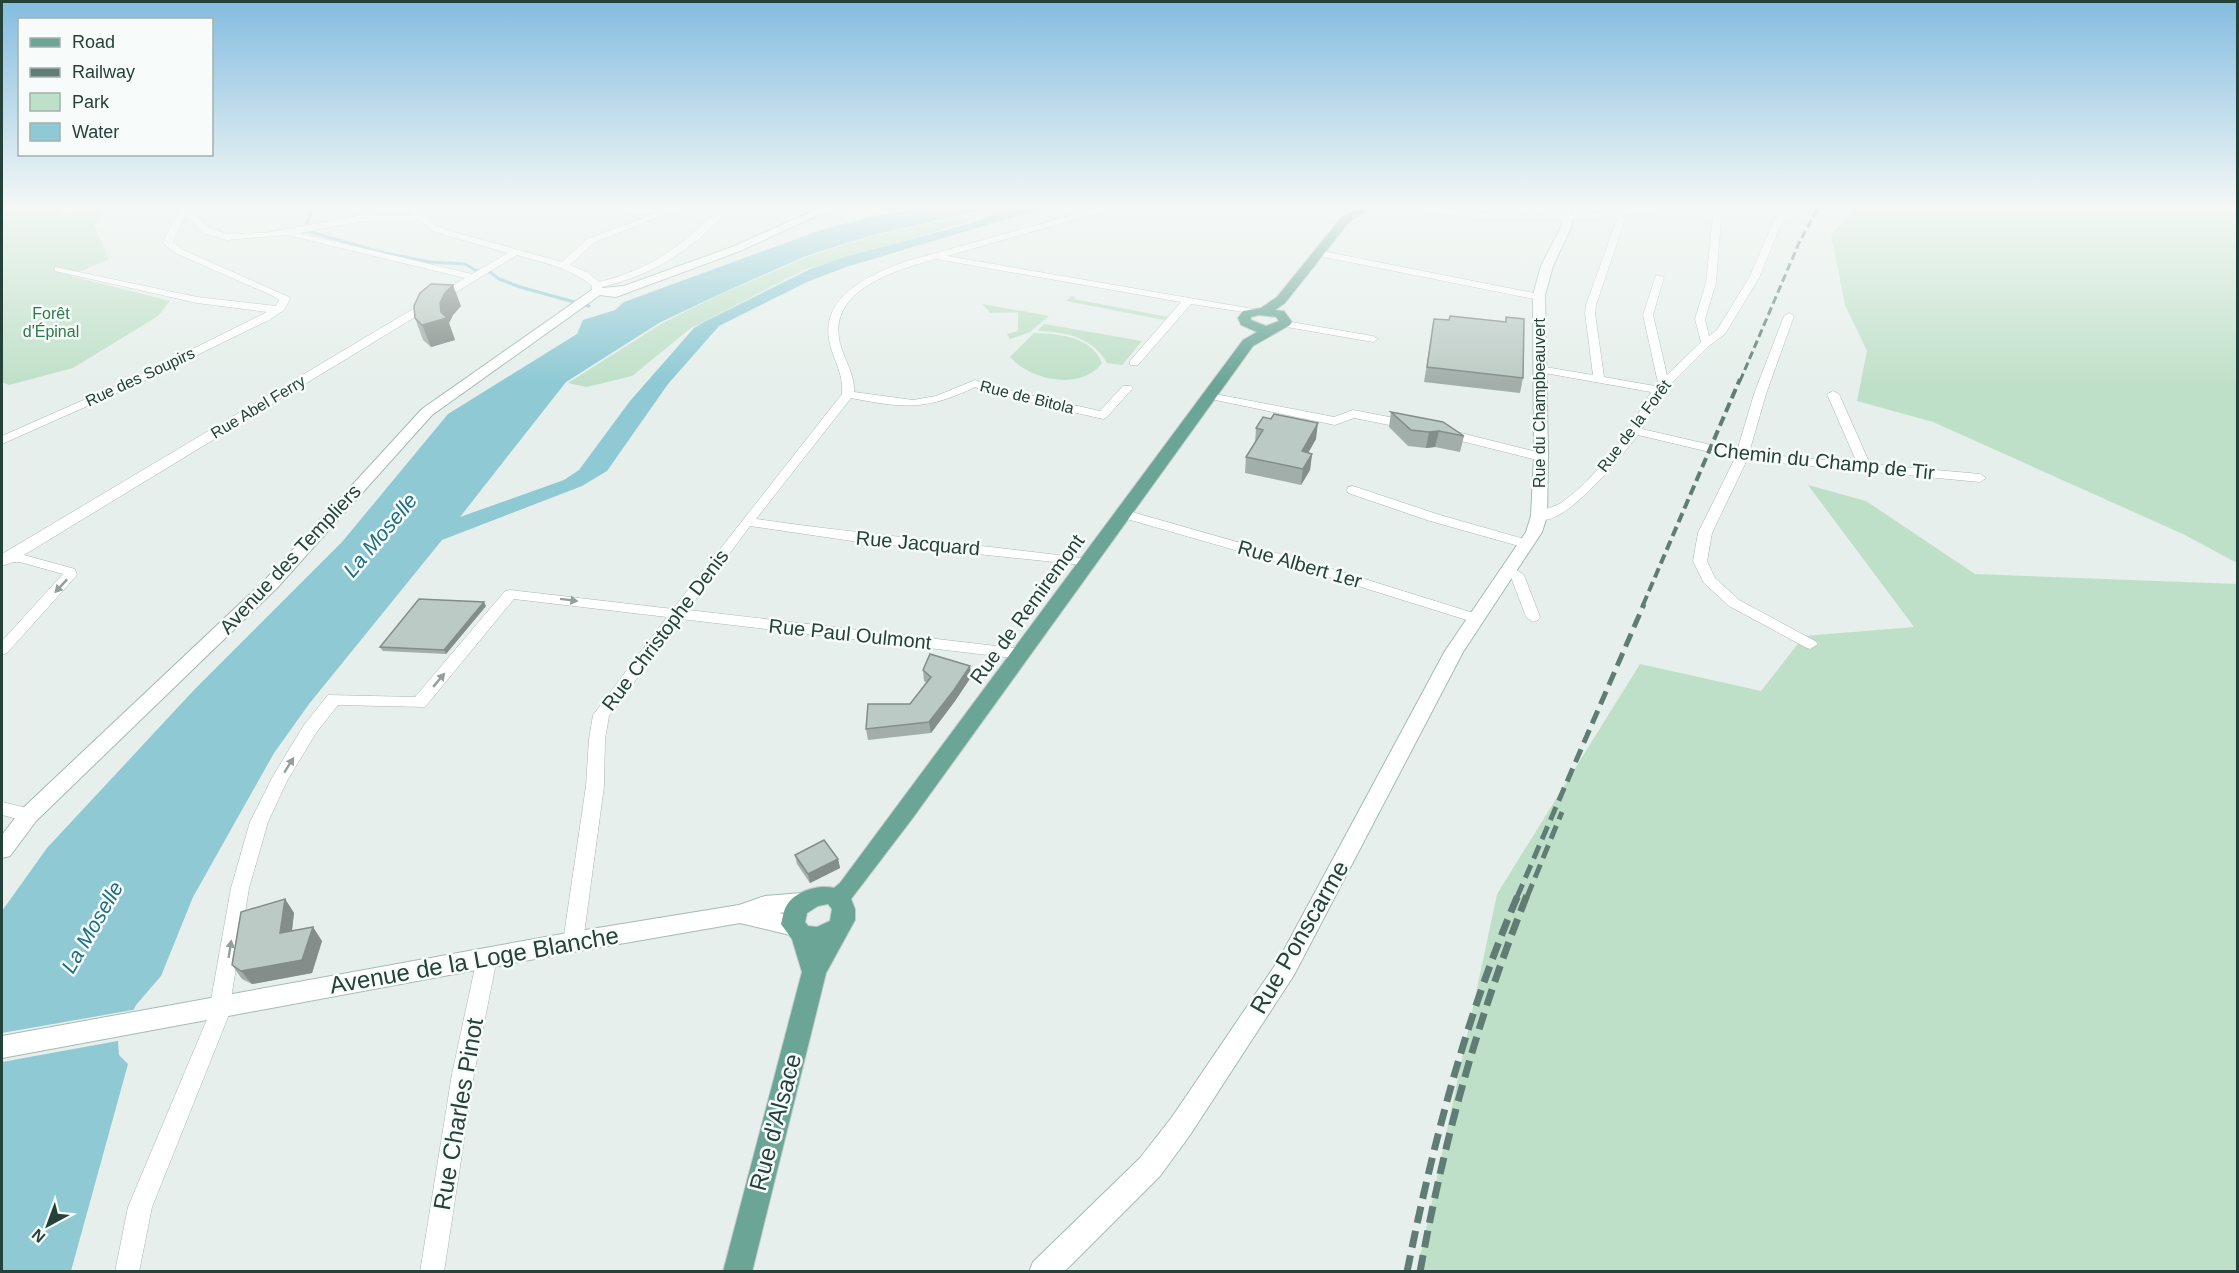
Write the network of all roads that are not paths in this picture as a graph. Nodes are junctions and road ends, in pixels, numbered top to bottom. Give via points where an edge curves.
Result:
1 (211, 265) edge
2 (421, 265) edge
3 (492, 265) edge
4 (564, 265) edge
5 (657, 265) edge
6 (690, 265) edge
7 (904, 265) edge
8 (987, 265) edge
9 (1307, 265) edge
10 (1380, 265) edge
11 (1548, 265) edge
12 (1606, 265) edge
13 (1713, 265) edge
14 (1759, 265) edge
15 (58, 269) dead end
16 (472, 277) junction
17 (1659, 277) dead end
18 (596, 291) junction
19 (1539, 297) junction
20 (1281, 300) junction
21 (1187, 302) junction
22 (277, 310) junction
23 (1789, 315) dead end
24 (1282, 319) junction
25 (1252, 323) junction
26 (1373, 339) dead end
27 (1706, 343) junction
28 (1134, 363) dead end
29 (1539, 369) junction
30 (1599, 378) junction
31 (1661, 387) junction
32 (1127, 388) dead end
33 (848, 394) junction
34 (1833, 394) dead end
35 (1210, 396) junction
36 (1635, 431) junction
37 (2, 440) edge
38 (1742, 456) junction
39 (1541, 457) junction
40 (1865, 467) junction
41 (1980, 478) dead end
42 (1353, 490) dead end
43 (1125, 514) junction
44 (748, 522) junction
45 (1533, 531) junction
46 (4, 559) edge
47 (1088, 563) junction
48 (1509, 569) junction
49 (678, 612) junction
50 (1533, 617) dead end
51 (1475, 618) junction
52 (1810, 644) dead end
53 (2, 650) edge
54 (1022, 654) junction
55 (2, 809) edge
56 (29, 815) junction
57 (2, 850) edge
58 (838, 898) junction
59 (802, 902) junction
60 (740, 914) junction
61 (838, 928) junction
62 (798, 930) junction
63 (573, 942) junction
64 (487, 958) junction
65 (814, 972) junction
66 (215, 1008) junction
67 (2, 1047) edge
68 (127, 1272) edge
69 (432, 1272) edge
70 (737, 1272) edge
71 (1043, 1272) edge

1 - 22 street via 275,293 285,300
2 - 16 street
3 - 16 street, Rue Abel Ferry
4 - 18 street via 584,274
5 - 18 street
6 - 18 street via 608,295
7 - 33 street via 872,278 844,300 833,317 831,333 848,381
8 - 21 street
9 - 20 main road, Rue de Remiremont
10 - 19 street
11 - 19 street, Rue du Champbeauvert
12 - 30 street via 1590,313
13 - 27 street via 1700,319
14 - 27 street, Rue de la Forêt via 1734,314 1721,332
15 - 22 street via 197,300
16 - 46 street, Rue Abel Ferry
17 - 31 street via 1648,315
18 - 56 street, Avenue des Templiers via 427,412 271,584
19 - 29 street, Rue du Champbeauvert
20 - 24 main road
20 - 25 main road, Rue de Remiremont
21 - 25 street via 1218,308
21 - 28 street
22 - 37 street, Rue des Soupirs via 144,377
23 - 38 street
24 - 25 main road
24 - 25 main road, Rue de Remiremont via 1271,329
24 - 26 street
25 - 35 main road, Rue de Remiremont
27 - 31 street, Rue de la Forêt
29 - 30 street
29 - 39 street, Rue du Champbeauvert
30 - 31 street
31 - 36 street, Rue de la Forêt
32 - 33 street, Rue de Bitola via 1103,415 986,390 975,383 924,404
33 - 44 street, Rue Christophe Denis
34 - 40 street
35 - 39 street via 1335,421 1353,414
35 - 43 main road, Rue de Remiremont
36 - 38 street, Chemin du Champ de Tir
36 - 45 street, Rue de la Forêt via 1600,472
38 - 40 street, Chemin du Champ de Tir
38 - 52 street via 1705,533 1700,561 1709,580 1734,603
39 - 45 street, Rue du Champbeauvert
40 - 41 street, Chemin du Champ de Tir
42 - 45 street via 1435,518
43 - 47 main road, Rue de Remiremont
43 - 51 street, Rue Albert 1er
44 - 47 street, Rue Jacquard
44 - 49 street, Rue Christophe Denis
45 - 48 street, Rue Ponscarme
46 -> 53 street via 21,558 70,575
47 - 54 main road, Rue de Remiremont
48 - 50 street via 1517,575
48 - 51 street, Rue Ponscarme
49 - 54 street, Rue Paul Oulmont
49 - 63 street, Rue Christophe Denis via 601,715
66 -> 49 street, Rue Paul Oulmont via 240,888 259,822 310,729 334,699 419,703 510,594
51 - 71 street, Rue Ponscarme via 1286,968 1150,1167
54 - 58 main road, Rue de Remiremont
55 - 56 street
56 - 57 street, Avenue des Templiers
58 - 59 main road via 820,895
58 - 61 main road via 845,912
59 - 60 street, Avenue de la Loge Blanche via 765,905
59 - 62 main road via 793,916
60 - 62 street, Avenue de la Loge Blanche
60 - 63 street, Avenue de la Loge Blanche
61 - 62 main road via 819,937
61 - 65 main road, Rue d'Alsace
62 - 65 main road
63 - 64 street, Avenue de la Loge Blanche
64 - 66 street, Avenue de la Loge Blanche
64 - 69 street, Rue Charles Pinot via 463,1074
65 - 70 main road, Rue d'Alsace
66 - 67 street, Avenue de la Loge Blanche
66 - 68 street via 140,1207

